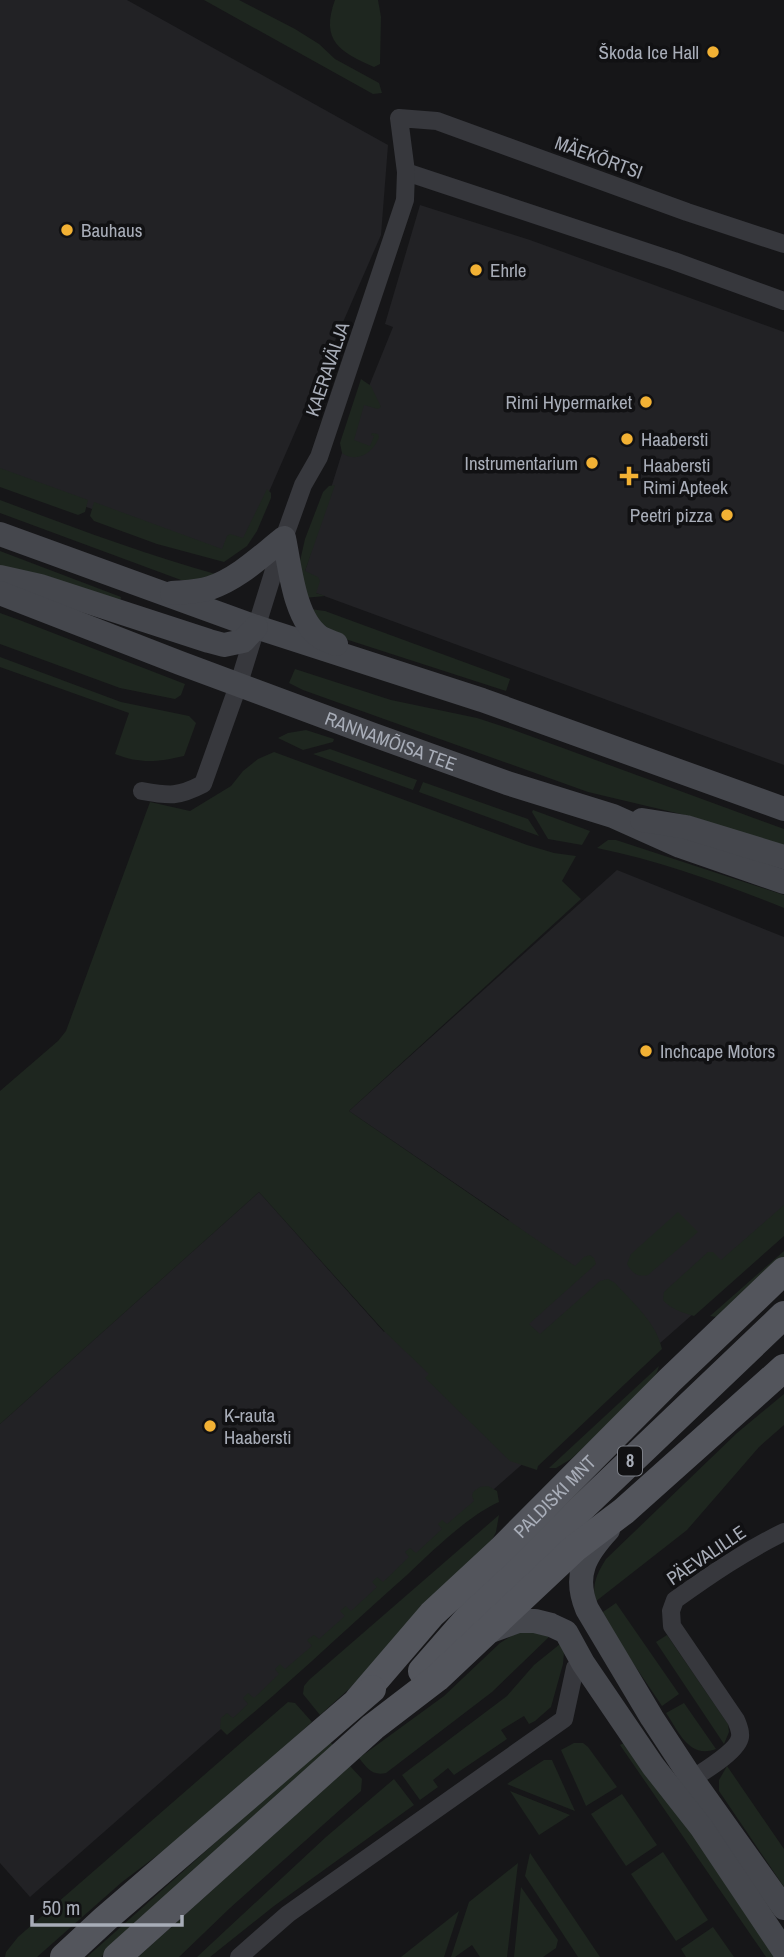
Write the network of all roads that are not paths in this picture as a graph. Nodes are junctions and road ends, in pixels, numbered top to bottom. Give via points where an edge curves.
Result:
1 (398, 118) joint
2 (406, 172) junction
3 (784, 244) edge
4 (784, 301) edge
5 (0, 534) edge
6 (284, 537) junction
7 (0, 577) edge
8 (0, 593) edge
9 (163, 593) junction
10 (256, 627) junction
11 (369, 664) junction
12 (239, 683) junction
13 (142, 791) dead end
14 (784, 809) edge
15 (613, 816) junction
16 (784, 857) edge
17 (784, 882) edge
18 (784, 1271) edge
19 (784, 1315) edge
20 (784, 1368) edge
21 (624, 1511) junction
22 (784, 1532) edge
23 (480, 1621) junction
24 (610, 1646) junction
25 (583, 1663) junction
26 (359, 1699) junction
27 (692, 1779) junction
28 (784, 1908) edge
29 (784, 1951) edge
30 (64, 1957) edge
31 (117, 1957) edge
32 (239, 1957) edge

1 - 2 street, KAERAVÄLJA
1 - 3 street, MÄEKÕRTSI via 437,121
2 - 4 street
2 - 6 street, KAERAVÄLJA via 405,200 354,357 319,457
5 - 9 main road
6 - 9 main road via 245,569 210,588
6 - 10 street, KAERAVÄLJA
6 - 11 main road via 307,622 321,638 355,651
7 - 10 main road via 224,645 243,641
8 - 12 main road, RANNAMÕISA TEE
9 - 10 main road
10 - 11 main road
10 - 12 street, KAERAVÄLJA
11 - 14 main road
12 - 13 street, KAERAVÄLJA via 203,784 184,794
12 - 15 main road, RANNAMÕISA TEE via 507,783
15 - 16 main road via 686,827
15 - 17 main road, RANNAMÕISA TEE via 680,846
18 - 26 main road, PALDISKI MNT / 8 via 432,1614
19 - 23 main road, PALDISKI MNT / 8
20 - 21 main road, PALDISKI MNT / 8
21 - 23 main road, PALDISKI MNT / 8
21 - 24 main road via 588,1555 580,1583 587,1609
22 - 27 street, PÄEVALILLE via 675,1600 672,1626 736,1720 740,1737 735,1747
23 - 25 main road via 551,1625 566,1632
23 - 26 main road, PALDISKI MNT / 8
23 - 31 main road, PALDISKI MNT / 8 via 373,1727
24 - 25 main road
24 - 27 main road
25 - 29 main road
25 - 32 street via 575,1668 564,1719 288,1914
26 - 30 main road, PALDISKI MNT / 8
27 - 28 main road

